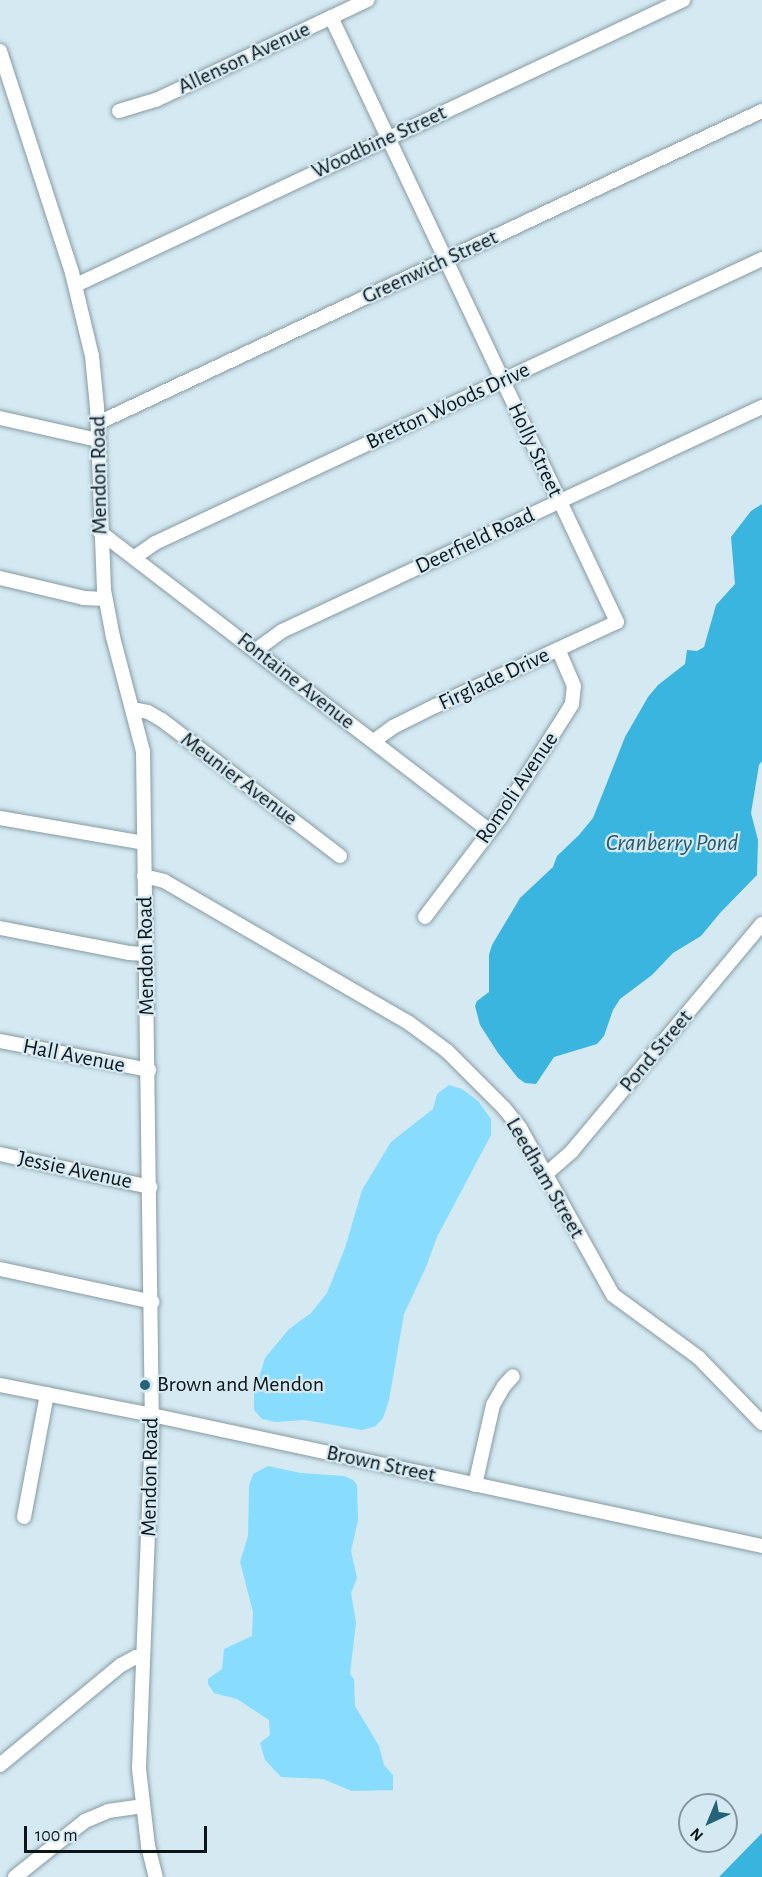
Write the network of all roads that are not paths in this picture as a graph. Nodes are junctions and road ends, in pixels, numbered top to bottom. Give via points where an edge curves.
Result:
1 (368, 0) edge
2 (683, 0) edge
3 (331, 17) junction
4 (0, 51) edge
5 (118, 111) dead end
6 (762, 111) edge
7 (388, 137) junction
8 (445, 259) junction
9 (762, 259) edge
10 (76, 285) junction
11 (502, 380) junction
12 (762, 407) edge
13 (0, 418) edge
14 (98, 423) junction
15 (98, 440) junction
16 (560, 501) junction
17 (100, 532) junction
18 (135, 557) junction
19 (0, 578) edge
20 (105, 599) junction
21 (616, 622) joint
22 (558, 649) junction
23 (256, 650) junction
24 (133, 709) junction
25 (374, 741) junction
26 (0, 818) edge
27 (490, 831) junction
28 (144, 843) junction
29 (340, 856) dead end
30 (144, 876) junction
31 (425, 917) dead end
32 (762, 924) edge
33 (0, 928) edge
34 (145, 954) junction
35 (0, 1041) edge
36 (149, 1070) junction
37 (0, 1154) edge
38 (546, 1174) junction
39 (150, 1186) junction
40 (0, 1269) edge
41 (152, 1302) junction
42 (513, 1376) dead end
43 (0, 1385) edge
44 (47, 1395) junction
45 (152, 1415) junction
46 (762, 1422) edge
47 (475, 1485) junction
48 (24, 1517) dead end
49 (762, 1546) edge
50 (142, 1657) junction
51 (0, 1765) edge
52 (142, 1806) junction
53 (15, 1877) edge
54 (156, 1877) edge

1 - 3 street, Allenson Avenue
2 - 7 street, Woodbine Street
3 - 5 street, Allenson Avenue via 156,100
3 - 7 street, Holly Street
4 - 10 street, Mendon Road
6 - 8 street, Greenwich Street
7 - 8 street, Holly Street
7 - 10 street, Woodbine Street
8 - 11 street, Holly Street
8 - 14 street, Greenwich Street
9 - 11 street, Bretton Woods Drive
10 - 14 street, Mendon Road via 94,366
11 - 16 street, Holly Street
11 - 18 street, Bretton Woods Drive via 155,543
12 - 16 street, Deerfield Road
13 - 15 street
14 - 15 street, Mendon Road
15 - 17 street, Mendon Road
16 - 21 street, Holly Street
16 - 23 street, Deerfield Road via 282,631
17 - 18 street, Fontaine Avenue
17 - 20 street, Mendon Road
18 - 23 street, Fontaine Avenue
19 - 20 street via 80,598
20 - 24 street, Mendon Road
21 - 22 street, Firglade Drive
22 - 25 street, Firglade Drive via 398,724
22 - 27 street, Romoli Avenue via 572,681 574,700
23 - 25 street, Fontaine Avenue
24 - 28 street, Mendon Road via 142,752
24 - 29 street, Meunier Avenue via 162,720
25 - 27 street, Fontaine Avenue
26 - 28 street
27 - 31 street, Romoli Avenue
28 - 30 street, Mendon Road
30 - 34 street, Mendon Road
30 - 38 street, Leedham Street via 164,881 429,1036 513,1118
32 - 38 street, Pond Street via 572,1151
33 - 34 street
34 - 36 street, Mendon Road
35 - 36 street, Hall Avenue
36 - 39 street, Mendon Road
37 - 39 street, Jessie Avenue
38 - 46 street, Leedham Street via 613,1295 699,1358
39 - 41 street, Mendon Road
40 - 41 street
41 - 45 street, Mendon Road
42 - 47 street via 493,1405
43 - 44 street, Brown Street
44 - 45 street, Brown Street
44 - 48 street
45 - 47 street, Brown Street
45 - 50 street, Mendon Road
47 - 49 street, Brown Street
50 - 51 street via 121,1665
50 - 52 street, Mendon Road
52 - 53 street via 108,1811 85,1821
52 - 54 street, Mendon Road

